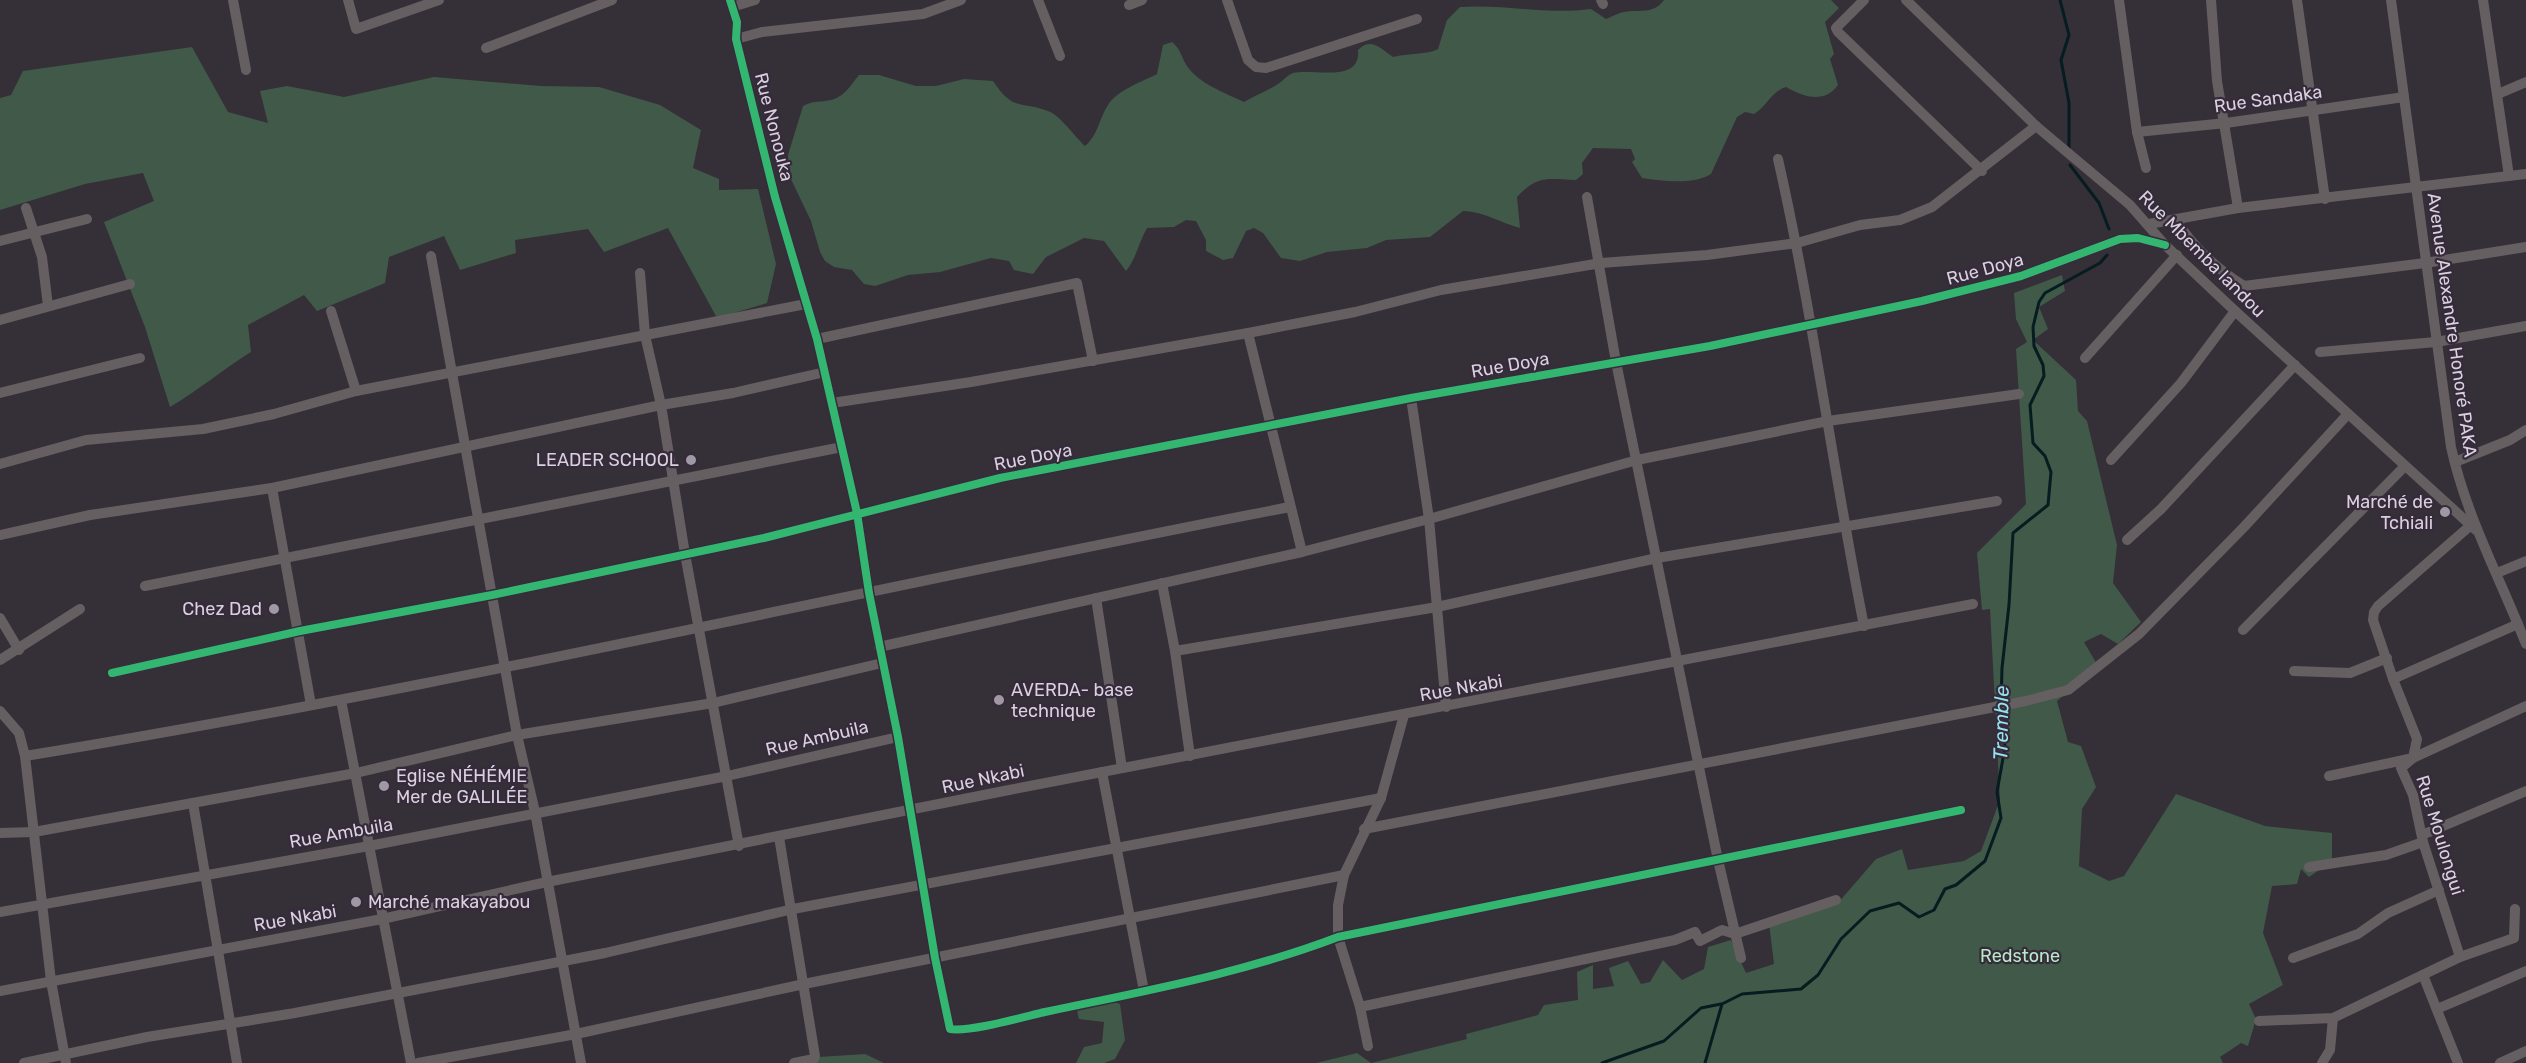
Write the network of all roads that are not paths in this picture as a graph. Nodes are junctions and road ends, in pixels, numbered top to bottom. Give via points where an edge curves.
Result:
1 (233, 0) edge
2 (348, 0) edge
3 (439, 0) edge
4 (612, 0) edge
5 (755, 0) edge
6 (961, 0) edge
7 (1038, 0) edge
8 (1142, 0) edge
9 (1227, 0) edge
10 (1864, 0) edge
11 (1906, 0) edge
12 (2119, 0) edge
13 (2211, 0) edge
14 (2297, 0) edge
15 (2391, 0) edge
16 (2483, 0) edge
17 (731, 3) edge
18 (1129, 5) dead end
19 (1417, 18) dead end
20 (736, 39) junction
21 (486, 48) dead end
22 (1060, 56) dead end
23 (246, 70) dead end
24 (2526, 82) edge
25 (2498, 94) junction
26 (2404, 97) junction
27 (2313, 110) junction
28 (2226, 123) junction
29 (2036, 126) junction
30 (2137, 132) junction
31 (1778, 159) dead end
32 (2146, 168) dead end
33 (1982, 171) junction
34 (2526, 174) edge
35 (2509, 176) junction
36 (2415, 186) junction
37 (1587, 196) dead end
38 (2325, 199) junction
39 (26, 208) dead end
40 (2238, 208) junction
41 (87, 219) dead end
42 (2175, 219) junction
43 (2149, 224) junction
44 (34, 232) junction
45 (0, 242) edge
46 (1797, 243) junction
47 (2164, 245) junction
48 (2526, 247) edge
49 (431, 255) dead end
50 (2177, 255) junction
51 (1600, 263) junction
52 (2425, 263) junction
53 (640, 273) dead end
54 (130, 284) dead end
55 (806, 304) junction
56 (48, 306) junction
57 (331, 311) dead end
58 (2235, 311) junction
59 (0, 320) edge
60 (1810, 324) junction
61 (2526, 326) edge
62 (1248, 333) junction
63 (645, 335) junction
64 (817, 339) junction
65 (2436, 342) junction
66 (2320, 352) dead end
67 (140, 358) dead end
68 (2085, 358) dead end
69 (1093, 361) junction
70 (1616, 362) junction
71 (2295, 365) junction
72 (825, 372) junction
73 (452, 374) junction
74 (356, 391) junction
75 (0, 393) edge
76 (2019, 394) dead end
77 (1411, 398) junction
78 (832, 403) junction
79 (661, 405) junction
80 (2348, 414) junction
81 (1828, 422) junction
82 (1269, 426) junction
83 (2526, 430) edge
84 (466, 446) junction
85 (842, 447) junction
86 (1637, 460) junction
87 (2111, 460) dead end
88 (2455, 462) junction
89 (0, 464) edge
90 (2405, 466) junction
91 (673, 483) junction
92 (272, 488) junction
93 (1997, 501) dead end
94 (1290, 507) junction
95 (857, 513) junction
96 (479, 519) junction
97 (1429, 519) junction
98 (1844, 526) junction
99 (2473, 528) junction
100 (0, 534) edge
101 (2127, 540) dead end
102 (1302, 552) junction
103 (685, 554) junction
104 (1657, 558) junction
105 (286, 559) junction
106 (2526, 561) edge
107 (2497, 573) junction
108 (1162, 583) junction
109 (145, 586) dead end
110 (869, 593) junction
111 (492, 595) junction
112 (1096, 598) junction
113 (1973, 604) dead end
114 (1437, 607) junction
115 (80, 609) dead end
116 (0, 618) edge
117 (2518, 624) junction
118 (700, 626) junction
119 (1863, 626) junction
120 (2243, 630) dead end
121 (300, 631) junction
122 (2526, 644) edge
123 (879, 647) junction
124 (19, 650) junction
125 (1175, 651) junction
126 (2387, 658) junction
127 (0, 660) edge
128 (882, 663) junction
129 (1679, 663) junction
130 (506, 669) junction
131 (2294, 671) dead end
132 (112, 673) dead end
133 (2393, 679) junction
134 (342, 700) junction
135 (713, 703) junction
136 (311, 705) junction
137 (2526, 706) edge
138 (1446, 707) junction
139 (0, 711) edge
140 (1404, 715) junction
141 (517, 735) junction
142 (898, 737) junction
143 (25, 756) junction
144 (1190, 756) junction
145 (2413, 758) junction
146 (1699, 765) junction
147 (1122, 768) junction
148 (1102, 772) junction
149 (356, 773) junction
150 (727, 776) junction
151 (2329, 776) dead end
152 (2526, 791) edge
153 (1381, 798) junction
154 (193, 803) junction
155 (1961, 810) dead end
156 (912, 811) junction
157 (535, 812) junction
158 (1365, 829) junction
159 (34, 832) junction
160 (0, 833) edge
161 (779, 837) junction
162 (2422, 838) junction
163 (369, 846) junction
164 (739, 846) junction
165 (1116, 847) junction
166 (1718, 860) junction
167 (2308, 867) dead end
168 (204, 875) junction
169 (1344, 875) junction
170 (547, 882) junction
171 (924, 884) junction
172 (2439, 890) junction
173 (1836, 900) dead end
174 (42, 905) junction
175 (793, 909) junction
176 (2515, 909) dead end
177 (0, 912) edge
178 (382, 919) junction
179 (1130, 920) junction
180 (1735, 934) junction
181 (1338, 938) junction
182 (216, 949) junction
183 (2460, 957) junction
184 (936, 958) junction
185 (1741, 958) dead end
186 (2293, 958) dead end
187 (562, 960) junction
188 (2526, 971) edge
189 (2423, 975) junction
190 (51, 981) junction
191 (804, 984) junction
192 (0, 991) edge
193 (1144, 991) junction
194 (396, 993) junction
195 (1360, 1007) junction
196 (2437, 1009) junction
197 (2333, 1018) junction
198 (2259, 1021) dead end
199 (231, 1023) junction
200 (576, 1034) junction
201 (1368, 1046) dead end
202 (2526, 1051) edge
203 (65, 1059) edge
204 (24, 1063) edge
205 (237, 1063) edge
206 (411, 1063) edge
207 (418, 1063) edge
208 (581, 1063) edge
209 (794, 1063) edge
210 (2322, 1063) edge
211 (2458, 1063) edge
212 (2500, 1063) edge

1 - 23 street
2 - 3 street via 356,29
4 - 21 street
5 - 17 street
6 - 20 street via 923,14 762,32
7 - 22 street
8 - 18 street
9 - 19 street via 1248,60 1256,67 1266,68
10 - 33 street via 1840,22 1838,32
11 - 29 street, Rue Mbemba landou
12 - 30 street
13 - 28 street via 2217,81
14 - 27 street
15 - 26 street, Avenue Alexandre Honoré PAKA
16 - 25 street
17 - 20 street, Rue Nonouka via 737,22
20 - 55 street, Rue Nonouka
24 - 25 street
25 - 35 street
26 - 27 street, Rue Sandaka
26 - 36 street, Avenue Alexandre Honoré PAKA
27 - 28 street, Rue Sandaka
27 - 38 street
28 - 30 street, Rue Sandaka
28 - 40 street
29 - 33 street
29 - 43 street, Rue Mbemba landou
30 - 32 street
31 - 46 street
33 - 46 street via 1926,211
34 - 35 street
35 - 36 street
36 - 38 street
36 - 52 street, Avenue Alexandre Honoré PAKA
37 - 51 street
38 - 40 street
39 - 44 street
40 - 42 street
41 - 44 street
42 - 43 street
42 - 52 street via 2210,263 2244,286
43 - 47 street, Rue Mbemba landou
44 - 45 street
44 - 56 street via 42,257
46 - 51 street
46 - 60 street
47 - 50 street, Rue Mbemba landou
47 - 60 street, Rue Doya via 2138,238 2120,239 1982,287
48 - 52 street
49 - 73 street
50 - 58 street, Rue Mbemba landou
50 - 68 street
51 - 62 street via 1441,290
51 - 70 street
52 - 65 street, Avenue Alexandre Honoré PAKA
53 - 63 street
54 - 56 street
55 - 63 street
55 - 64 street, Rue Nonouka
56 - 59 street
57 - 74 street
58 - 71 street, Rue Mbemba landou
58 - 87 street via 2181,382
60 - 70 street, Rue Doya
60 - 81 street
61 - 65 street
62 - 69 street
62 - 82 street
63 - 73 street
63 - 79 street
64 - 69 street via 1077,283
64 - 72 street, Rue Nonouka
65 - 66 street
65 - 88 street, Avenue Alexandre Honoré PAKA
67 - 75 street
69 - 78 street
70 - 77 street, Rue Doya
70 - 86 street
71 - 80 street, Rue Mbemba landou
71 - 101 street via 2161,509
72 - 78 street, Rue Nonouka
72 - 79 street
73 - 74 street
73 - 84 street
74 - 89 street via 203,429 86,440
76 - 81 street
77 - 82 street, Rue Doya
77 - 97 street
78 - 85 street, Rue Nonouka
79 - 84 street
79 - 91 street
80 - 90 street, Rue Mbemba landou
80 - 146 street via 2139,634 2068,690
81 - 86 street
81 - 98 street
82 - 94 street
82 - 95 street, Rue Doya via 1000,478
83 - 88 street
84 - 92 street
84 - 96 street
85 - 91 street
85 - 95 street, Rue Nonouka
86 - 97 street
86 - 104 street
88 - 99 street, Avenue Alexandre Honoré PAKA
90 - 99 street, Rue Mbemba landou
90 - 120 street
91 - 96 street
91 - 103 street
92 - 100 street via 90,515
92 - 105 street
93 - 98 street
94 - 102 street
94 - 110 street via 1035,556
95 - 103 street, Rue Doya
95 - 110 street, Rue Nonouka
96 - 105 street
96 - 111 street
97 - 102 street
97 - 114 street
98 - 104 street
98 - 119 street
99 - 107 street, Avenue Alexandre Honoré PAKA
99 - 126 street, Rue Moulongui via 2374,612 2373,620
102 - 108 street
103 - 111 street, Rue Doya
103 - 118 street
104 - 114 street
104 - 129 street
105 - 109 street
105 - 121 street
106 - 107 street
107 - 117 street, Avenue Alexandre Honoré PAKA
108 - 112 street
108 - 125 street
110 - 118 street
110 - 123 street, Rue Nonouka
111 - 121 street, Rue Doya
111 - 130 street
112 - 123 street
112 - 147 street
113 - 119 street, Rue Nkabi
114 - 125 street
114 - 138 street
115 - 124 street
116 - 124 street
117 - 122 street, Avenue Alexandre Honoré PAKA
117 - 133 street
118 - 130 street
118 - 135 street
119 - 129 street, Rue Nkabi
121 - 132 street, Rue Doya
121 - 136 street
123 - 128 street, Rue Nonouka
124 - 127 street
125 - 144 street
126 - 131 street via 2350,673
126 - 133 street, Rue Moulongui
128 - 135 street
128 - 142 street, Rue Nonouka
129 - 138 street, Rue Nkabi
129 - 146 street
130 - 134 street
130 - 141 street
133 - 145 street, Rue Moulongui via 2417,739
134 - 136 street
134 - 149 street
135 - 141 street
135 - 150 street
136 - 143 street
137 - 145 street
138 - 140 street, Rue Nkabi
139 - 143 street via 19,733
140 - 144 street, Rue Nkabi
140 - 153 street
141 - 149 street
141 - 157 street
142 - 150 street, Rue Ambuila
142 - 156 street, Rue Nonouka
143 - 159 street
144 - 147 street, Rue Nkabi
145 - 151 street
145 - 162 street, Rue Moulongui via 2402,768 2413,795
146 - 158 street
146 - 166 street
147 - 148 street, Rue Nkabi
148 - 156 street, Rue Nkabi
148 - 165 street
149 - 154 street
149 - 163 street
150 - 157 street, Rue Ambuila
150 - 164 street
152 - 162 street
153 - 158 street
153 - 165 street
154 - 159 street
154 - 168 street
155 - 166 street
156 - 161 street, Rue Nkabi
156 - 171 street, Rue Nonouka
157 - 163 street, Rue Ambuila
157 - 170 street
158 - 169 street
159 - 160 street
159 - 174 street
161 - 164 street, Rue Nkabi
161 - 175 street
162 - 167 street via 2386,855
162 - 172 street, Rue Moulongui
163 - 168 street, Rue Ambuila
163 - 178 street
164 - 170 street, Rue Nkabi
165 - 171 street
165 - 179 street
166 - 180 street
166 - 181 street
168 - 174 street, Rue Ambuila
168 - 182 street
169 - 179 street
169 - 181 street via 1338,905
170 - 178 street, Rue Nkabi
170 - 187 street
171 - 175 street
171 - 184 street, Rue Nonouka
172 - 183 street, Rue Moulongui
172 - 186 street via 2388,913 2358,934
173 - 180 street
174 - 177 street, Rue Ambuila
174 - 190 street
175 - 187 street
175 - 191 street
176 - 183 street via 2514,938
178 - 182 street, Rue Nkabi
178 - 194 street
179 - 184 street
179 - 193 street
180 - 185 street
180 - 195 street via 1722,930 1700,941 1695,932 1675,940
181 - 193 street via 1293,955
181 - 195 street
182 - 190 street, Rue Nkabi
182 - 199 street
183 - 189 street
184 - 191 street
184 - 193 street, Rue Nonouka via 949,1027 953,1030
187 - 194 street
187 - 200 street
188 - 196 street
189 - 196 street
189 - 197 street
190 - 192 street, Rue Nkabi
190 - 203 street
191 - 200 street
191 - 209 street via 815,1056
194 - 199 street
194 - 206 street
195 - 201 street
196 - 211 street
197 - 198 street
197 - 210 street via 2330,1050
199 - 203 street
199 - 205 street
200 - 207 street
200 - 208 street
202 - 212 street
203 - 204 street

